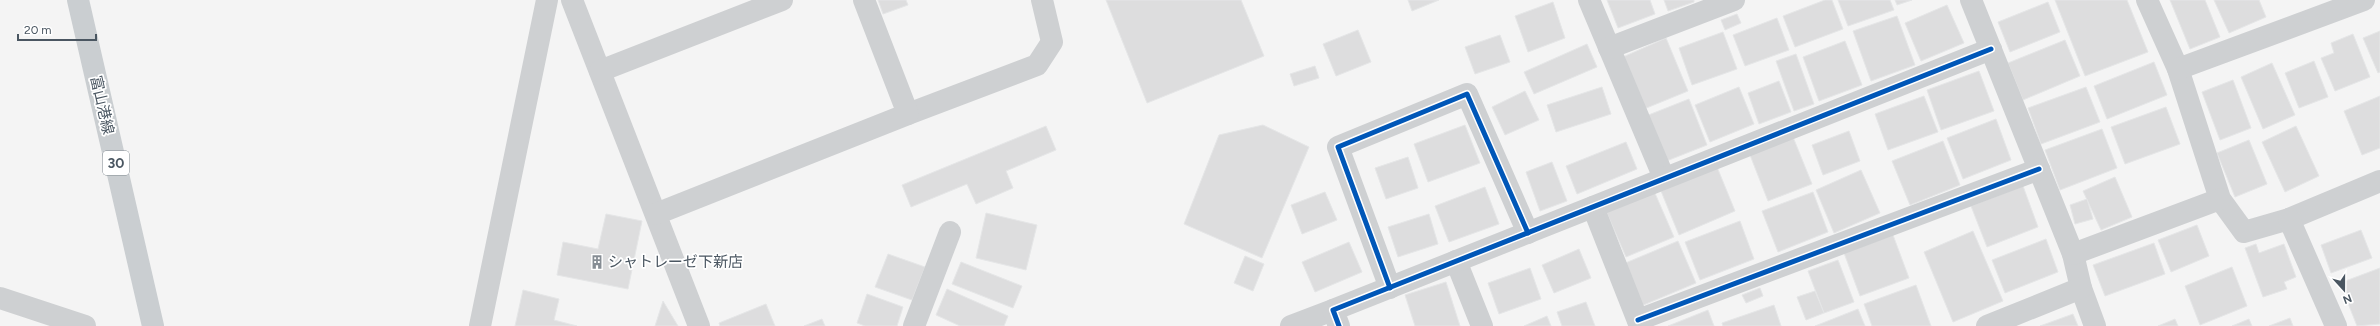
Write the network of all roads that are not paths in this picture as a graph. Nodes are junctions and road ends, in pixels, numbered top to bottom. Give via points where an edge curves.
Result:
1 (78, 0) edge
2 (547, 0) edge
3 (572, 0) edge
4 (782, 0) edge
5 (864, 0) edge
6 (1042, 0) edge
7 (1589, 0) edge
8 (1734, 0) edge
9 (1971, 0) edge
10 (2147, 0) edge
11 (2364, 0) edge
12 (1609, 48) junction
13 (1990, 49) junction
14 (2178, 69) junction
15 (600, 71) junction
16 (908, 114) junction
17 (2039, 169) junction
18 (1664, 178) junction
19 (2380, 181) edge
20 (2220, 199) junction
21 (1593, 207) junction
22 (656, 214) junction
23 (2289, 219) junction
24 (950, 232) dead end
25 (1528, 233) junction
26 (2073, 254) junction
27 (1456, 261) junction
28 (1390, 288) junction
29 (2081, 288) junction
30 (0, 298) edge
31 (1336, 318) edge
32 (56, 321) edge
33 (1639, 323) edge
34 (85, 326) edge
35 (153, 326) edge
36 (480, 326) edge
37 (699, 326) edge
38 (914, 326) edge
39 (1291, 326) edge
40 (1482, 326) edge
41 (1987, 326) edge
42 (2095, 326) edge
43 (2336, 326) edge

1 - 35 main road, 富山港線 / 30
2 - 36 street
3 - 15 street
4 - 15 street
5 - 16 street
6 - 16 street via 1052,42 1037,65
7 - 12 street
8 - 12 street
9 - 13 street
10 - 14 street
11 - 14 street
12 - 18 street
13 - 17 street
13 - 18 street
14 - 20 street
15 - 22 street
16 - 22 street
17 - 26 street
17 - 33 street
18 - 21 street
19 - 23 street
20 - 23 street via 2244,232
20 - 26 street
21 - 25 street
21 - 33 street
22 - 37 street
23 - 43 street
24 - 38 street
25 - 27 street
25 - 28 street via 1467,94 1338,147
26 - 29 street
27 - 28 street
27 - 40 street
28 - 31 street
29 - 41 street
29 - 42 street
30 - 32 street
31 - 39 street
32 - 34 street

